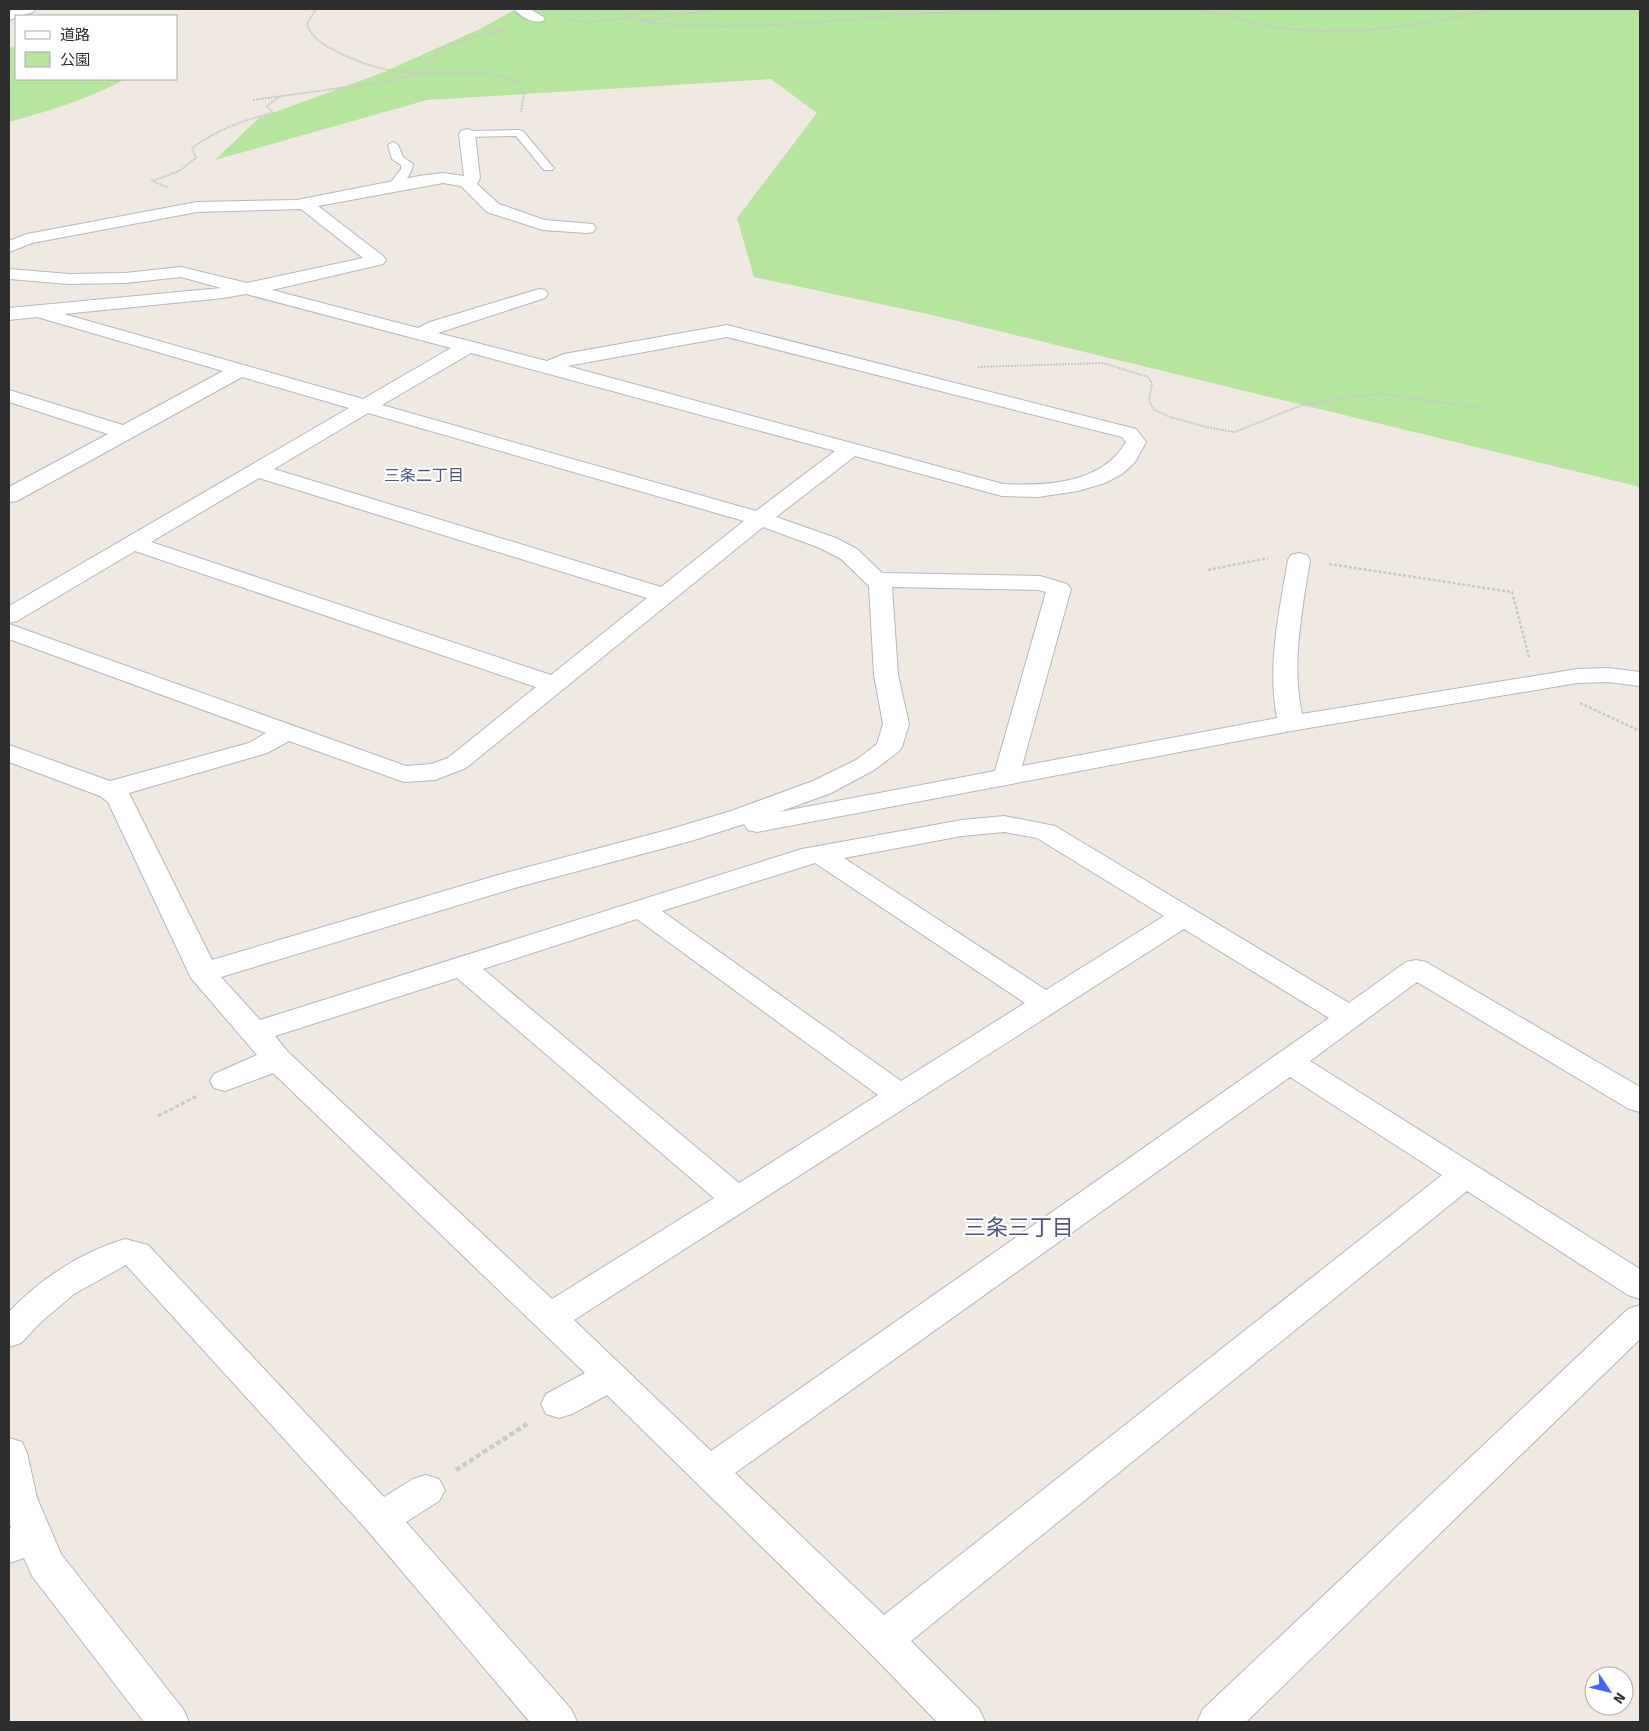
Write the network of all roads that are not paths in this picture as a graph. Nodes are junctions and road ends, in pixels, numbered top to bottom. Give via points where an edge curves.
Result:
1 (28, 9) edge
2 (521, 9) edge
3 (9, 16) edge
4 (538, 18) road end
5 (467, 134) joint
6 (393, 145) dead end
7 (548, 168) dead end
8 (470, 182) junction
9 (395, 185) junction
10 (303, 203) junction
11 (587, 228) dead end
12 (9, 247) edge
13 (9, 274) edge
14 (247, 289) junction
15 (539, 294) dead end
16 (38, 311) junction
17 (9, 314) edge
18 (420, 334) junction
19 (468, 346) junction
20 (549, 367) junction
21 (240, 370) junction
22 (9, 396) edge
23 (365, 406) junction
24 (126, 433) junction
25 (851, 449) junction
26 (256, 470) junction
27 (9, 496) edge
28 (760, 519) junction
29 (132, 543) junction
30 (1299, 560) road end
31 (875, 580) junction
32 (665, 596) junction
33 (9, 616) edge
34 (9, 631) edge
35 (1640, 678) edge
36 (555, 685) junction
37 (1291, 723) junction
38 (286, 732) junction
39 (10, 754) edge
40 (1006, 777) junction
41 (109, 790) junction
42 (681, 835) junction
43 (819, 854) junction
44 (641, 908) junction
45 (1184, 916) junction
46 (461, 966) junction
47 (204, 972) junction
48 (1046, 1004) junction
49 (1350, 1018) junction
50 (256, 1032) junction
51 (277, 1059) junction
52 (1289, 1062) junction
53 (225, 1081) road end
54 (900, 1096) junction
55 (1640, 1101) edge
56 (1466, 1174) junction
57 (738, 1199) junction
58 (1640, 1286) edge
59 (550, 1318) junction
60 (1640, 1318) edge
61 (9, 1334) edge
62 (610, 1378) junction
63 (559, 1404) road end
64 (9, 1453) edge
65 (709, 1472) junction
66 (426, 1490) road end
67 (380, 1519) junction
68 (21, 1541) edge
69 (883, 1640) junction
70 (168, 1722) edge
71 (556, 1722) edge
72 (964, 1722) edge
73 (1218, 1722) edge

1 - 3 street
2 - 4 street
5 - 7 lane via 519,133
5 - 8 street
6 - 9 lane via 398,159 407,164
8 - 9 street via 443,178
8 - 11 street via 468,184 493,208 543,225
9 - 10 street
10 - 12 street via 197,207 27,239
10 - 14 street via 377,260
13 - 14 street via 87,279 181,272
14 - 16 street
14 - 18 street
15 - 18 street
16 - 17 street
16 - 21 street
18 - 19 street
19 - 20 street
19 - 23 street
20 - 25 street
20 - 25 street via 564,360 727,332 1129,433 1136,442 1133,451 1112,472 1090,481 1022,492 1002,490
21 - 23 street
21 - 24 street
22 - 24 street
23 - 26 street
23 - 28 street
24 - 27 street
25 - 28 street
26 - 29 street
26 - 32 street
28 - 31 street via 828,543 849,554
28 - 32 street
29 - 33 street
29 - 36 street
30 - 37 street via 1286,639 1284,694
31 - 40 street via 1040,583 1059,589
31 - 42 street via 880,584 886,675 896,724 889,747 865,766 822,787
32 - 36 street
34 - 38 street
35 - 37 street via 1577,676
36 - 38 street via 457,763 435,772 404,774
37 - 40 street
38 - 41 street via 258,748
39 - 41 street
40 - 42 street via 785,820
41 - 47 street via 119,798
42 - 47 street via 508,881
43 - 44 street
43 - 45 street via 962,828 1004,824 1025,827 1045,832
43 - 48 street
44 - 46 street
44 - 54 street
45 - 48 street
45 - 49 street
46 - 50 street
46 - 57 street
47 - 50 street via 225,1002
48 - 54 street
49 - 52 street
49 - 55 street via 1416,969
50 - 51 street
51 - 53 street
51 - 59 street
52 - 56 street
52 - 65 street
54 - 57 street
56 - 58 street
56 - 69 street
57 - 59 street
59 - 62 street
60 - 73 street
61 - 67 street via 62,1285 125,1252 136,1254
62 - 63 street
62 - 65 street
64 - 68 street via 18,1498
65 - 69 street
66 - 67 street
67 - 71 street
68 - 70 street via 46,1564
69 - 72 street

